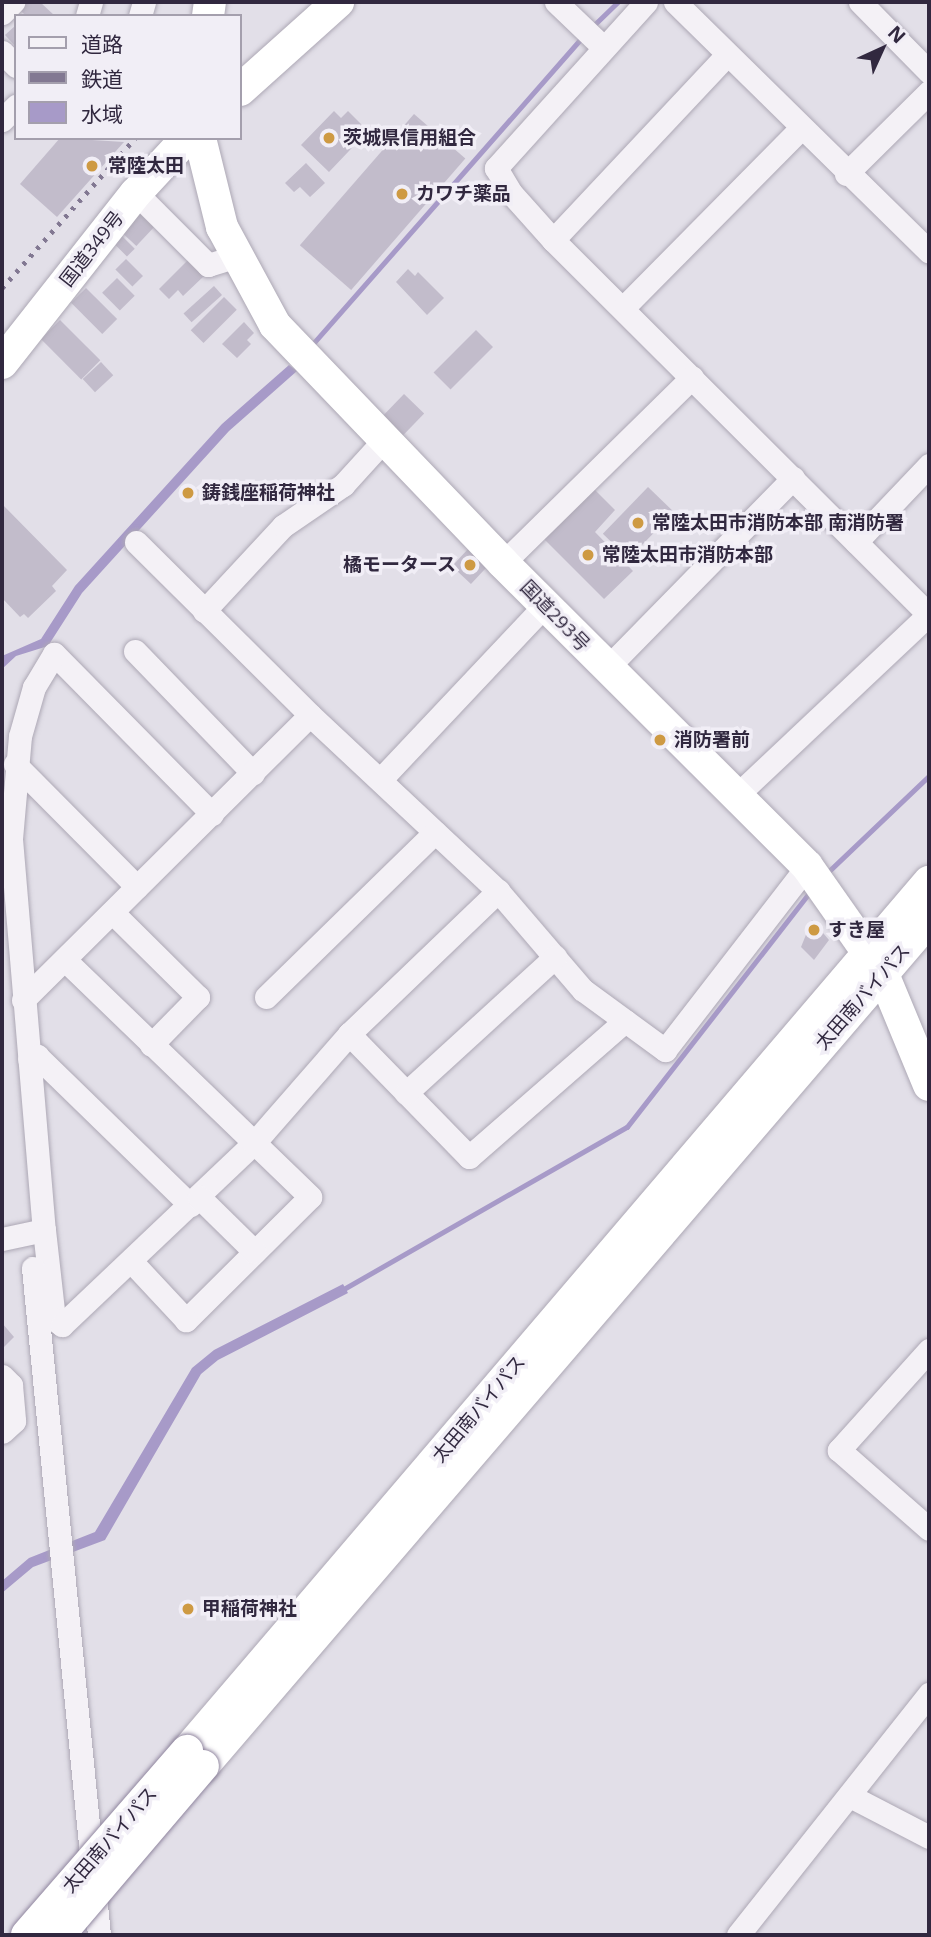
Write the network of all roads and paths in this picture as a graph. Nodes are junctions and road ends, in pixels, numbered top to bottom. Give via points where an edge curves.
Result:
1 (13, 2) edge
2 (338, 2) edge
3 (556, 2) edge
4 (646, 2) edge
5 (675, 2) edge
6 (860, 2) edge
7 (2, 13) edge
8 (602, 46) junction
9 (727, 55) junction
10 (929, 72) edge
11 (242, 88) edge
12 (929, 92) edge
13 (801, 128) junction
14 (185, 140) edge
15 (200, 140) edge
16 (846, 174) junction
17 (136, 193) junction
18 (553, 240) junction
19 (929, 252) edge
20 (235, 257) junction
21 (623, 308) junction
22 (2, 363) edge
23 (692, 377) junction
24 (384, 440) junction
25 (929, 465) edge
26 (793, 478) junction
27 (136, 542) dead end
28 (856, 542) junction
29 (503, 562) junction
30 (545, 605) junction
31 (204, 611) junction
32 (929, 615) edge
33 (135, 650) dead end
34 (607, 668) junction
35 (310, 715) junction
36 (15, 764) junction
37 (253, 773) junction
38 (381, 779) junction
39 (736, 796) junction
40 (212, 814) junction
41 (435, 832) junction
42 (807, 866) junction
43 (929, 882) edge
44 (138, 887) junction
45 (498, 891) junction
46 (112, 912) junction
47 (929, 920) edge
48 (555, 957) junction
49 (65, 960) junction
50 (876, 962) junction
51 (266, 997) dead end
52 (23, 1000) junction
53 (625, 1021) junction
54 (349, 1034) junction
55 (151, 1045) junction
56 (29, 1059) junction
57 (929, 1085) edge
58 (406, 1093) junction
59 (254, 1143) junction
60 (195, 1201) junction
61 (37, 1232) junction
62 (2, 1239) edge
63 (255, 1252) junction
64 (132, 1262) junction
65 (929, 1350) edge
66 (2, 1376) edge
67 (2, 1432) edge
68 (929, 1529) edge
69 (929, 1694) edge
70 (918, 1720) edge
71 (195, 1759) junction
72 (850, 1796) junction
73 (929, 1837) edge
74 (741, 1934) edge
75 (27, 1935) edge
76 (59, 1935) edge
77 (99, 1935) edge

1 - 7 street
2 - 11 highway
3 - 8 street
4 - 8 street
5 - 9 street
6 - 10 street
8 - 18 street via 496,168 511,193
9 - 13 street
9 - 18 street
12 - 16 street
13 - 16 street
13 - 21 street
14 - 17 highway, 国道349号
15 - 20 highway, 国道293号 via 209,187
16 - 19 street
17 - 20 street via 208,265
17 - 22 highway, 国道349号
18 - 21 street
20 - 24 highway, 国道293号 via 275,325
21 - 23 street
23 - 26 street
23 - 29 street
24 - 29 highway, 国道293号
24 - 31 street via 343,485 283,526
25 - 28 street
26 - 28 street
26 - 34 street
27 - 31 street
28 - 32 street
29 - 30 highway, 国道293号
30 - 34 highway, 国道293号
30 - 38 street
31 - 35 street
32 - 39 street
33 - 37 street
34 - 39 highway, 国道293号
35 - 37 street
35 - 38 street
36 - 40 street via 34,687 54,654
36 - 44 street
36 - 52 street via 11,839
37 - 40 street
38 - 41 street
39 - 42 highway, 国道293号
40 - 44 street
41 - 45 street
41 - 51 street
42 - 50 highway, 国道293号
42 - 53 street via 665,1050
43 - 50 highway, 太田南バイパス
44 - 46 street
45 - 48 street
45 - 54 street
46 - 49 street
46 - 55 street via 198,998
47 - 50 highway, 太田南バイパス
48 - 53 street via 583,990
48 - 58 street
49 - 52 street
49 - 55 street
50 - 57 highway, 国道293号
50 - 71 highway, 太田南バイパス
52 - 56 street
53 - 58 street via 469,1157
54 - 58 street
54 - 59 street
55 - 59 street
56 - 60 street via 37,1056
56 - 61 street
59 - 60 street
59 - 63 street via 310,1197
60 - 63 street
60 - 64 street
61 - 62 street
61 - 64 street via 54,1319 62,1325
61 - 77 street
63 - 64 street via 186,1320
65 - 68 street via 839,1450
66 - 67 street via 11,1385 14,1421
69 - 70 street
70 - 72 street
71 - 75 highway, 太田南バイパス, bridge
71 - 76 highway, 太田南バイパス, bridge
72 - 73 street
72 - 74 street

